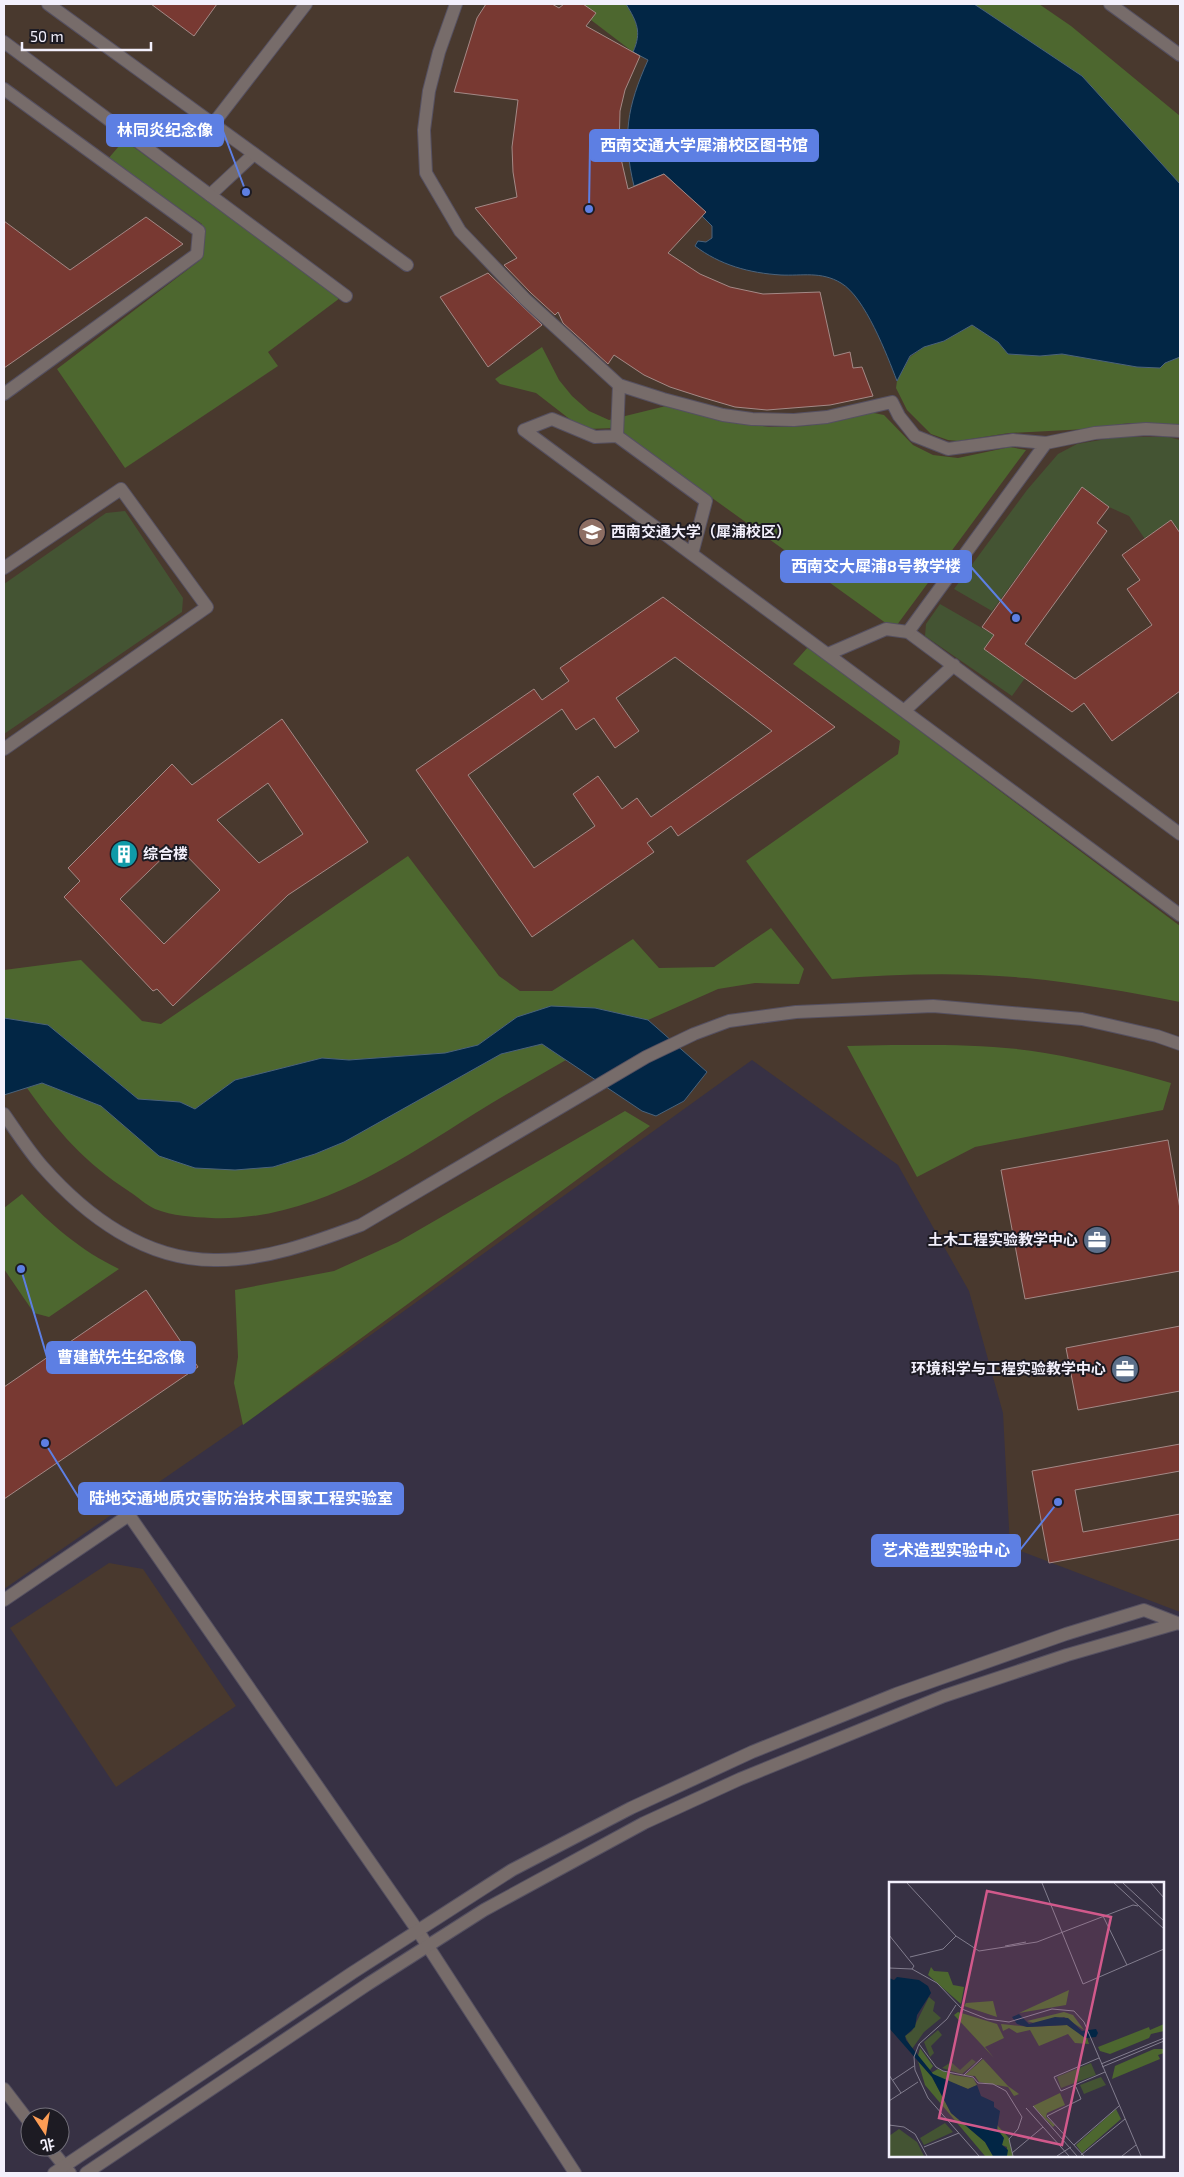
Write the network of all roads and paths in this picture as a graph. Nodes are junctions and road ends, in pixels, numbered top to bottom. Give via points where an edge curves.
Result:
1 (48, 4) edge
2 (306, 4) edge
3 (456, 4) edge
4 (1110, 4) edge
5 (4, 42) edge
6 (1180, 55) edge
7 (4, 90) edge
8 (213, 124) junction
9 (254, 154) junction
10 (210, 195) junction
11 (407, 265) dead end
12 (346, 296) dead end
13 (619, 385) junction
14 (4, 394) edge
15 (1180, 432) edge
16 (617, 436) junction
17 (1046, 443) junction
18 (692, 554) junction
19 (4, 568) edge
20 (908, 632) junction
21 (828, 654) junction
22 (954, 665) junction
23 (904, 711) junction
24 (4, 749) edge
25 (1180, 834) edge
26 (1180, 915) edge
27 (1180, 1044) edge
28 (4, 1114) edge
29 (4, 1600) edge
30 (1179, 1624) edge
31 (418, 1931) junction
32 (426, 1947) junction
33 (4, 2090) edge
34 (20, 2110) edge
35 (55, 2157) edge
36 (63, 2171) edge
37 (86, 2173) edge
38 (576, 2173) edge

1 - 8 street
2 - 8 street
3 - 13 street via 429,91 424,130 426,173 460,231 525,299
4 - 6 street
5 - 10 street
7 - 14 street via 200,231 197,254
8 - 9 street
9 - 10 street
9 - 11 street
10 - 12 street
13 - 16 street
13 - 17 street via 663,400 752,420 827,417 892,402 915,436 948,449 1014,440
15 - 17 street via 1146,429
16 - 18 street via 706,501
16 - 18 street via 595,437 552,419 524,430
17 - 20 street
18 - 21 street
19 - 24 street via 121,489 207,608
20 - 21 street via 886,629
20 - 22 street
21 - 23 street
22 - 23 street
22 - 25 street
23 - 26 street
27 - 28 street via 1082,1019 933,1006 840,1009 729,1021 694,1034 594,1086 361,1225 314,1242 251,1257 214,1260 183,1258 149,1248 112,1228 42,1166
29 - 31 street via 128,1515
30 - 31 street via 1144,1610 896,1694 752,1752 631,1808 512,1870
30 - 32 street via 1067,1655 944,1696 740,1779 573,1860
31 - 32 street
31 - 36 street
32 - 37 street
32 - 38 street
33 - 34 street
35 - 36 street

